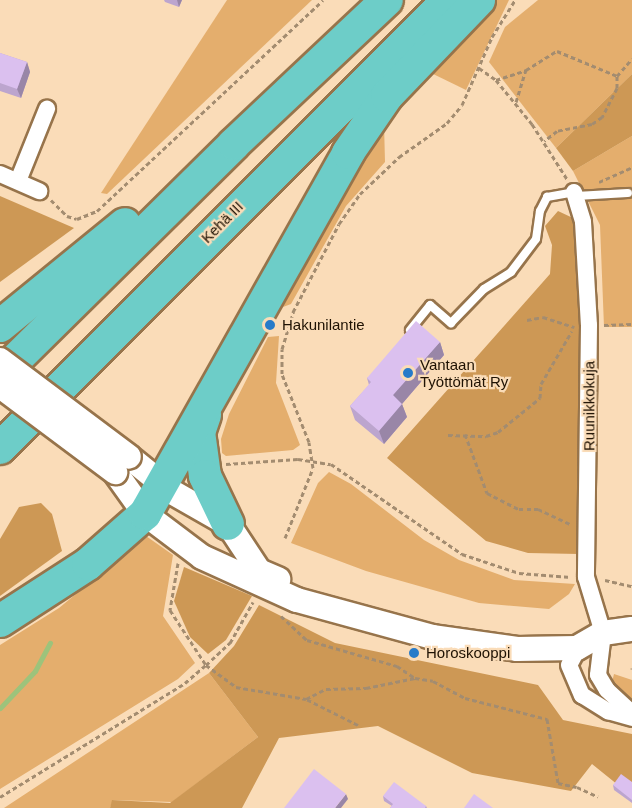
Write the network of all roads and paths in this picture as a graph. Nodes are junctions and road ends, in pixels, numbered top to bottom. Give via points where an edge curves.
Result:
1 (323, 0) edge
2 (387, 0) edge
3 (448, 0) edge
4 (479, 0) edge
5 (515, 0) edge
6 (632, 59) edge
7 (479, 68) junction
8 (526, 70) junction
9 (617, 76) junction
10 (496, 80) junction
11 (516, 104) junction
12 (47, 109) dead end
13 (544, 141) junction
14 (234, 144) junction
15 (632, 167) edge
16 (0, 174) edge
17 (18, 181) junction
18 (39, 190) joint
19 (628, 193) dead end
20 (575, 194) junction
21 (527, 320) dead end
22 (632, 324) edge
23 (589, 325) junction
24 (0, 326) edge
25 (403, 339) edge
26 (0, 360) edge
27 (0, 375) edge
28 (0, 386) edge
29 (211, 394) junction
30 (465, 434) junction
31 (448, 435) dead end
32 (0, 448) edge
33 (313, 460) junction
34 (122, 464) junction
35 (223, 464) dead end
36 (160, 483) junction
37 (145, 514) junction
38 (228, 524) junction
39 (588, 526) junction
40 (285, 538) dead end
41 (180, 552) dead end
42 (586, 577) junction
43 (632, 586) edge
44 (254, 602) dead end
45 (291, 613) dead end
46 (632, 618) edge
47 (0, 621) edge
48 (601, 626) junction
49 (632, 629) edge
50 (577, 648) junction
51 (206, 665) junction
52 (415, 678) junction
53 (306, 699) junction
54 (632, 713) edge
55 (632, 718) edge
56 (358, 725) dead end
57 (0, 797) edge
58 (598, 797) dead end

1 - 18 path via 97,211 86,218 67,216
2 - 14 highway
3 - 32 highway, Kehä III
4 - 29 highway via 387,96 348,153
5 - 7 path
6 - 9 path
7 - 10 path
7 - 33 path via 462,105 447,123 376,177 356,199 293,312 282,349 282,374
8 - 9 path via 557,51
8 - 10 path
8 - 11 path
9 - 13 path via 617,88 602,117 592,124 557,131
10 - 11 path
11 - 13 path
12 - 17 street
13 - 20 path
14 - 24 highway via 175,177 83,260
14 - 27 highway
15 - 20 path
16 - 17 street
17 - 18 street
19 - 20 lane
20 - 23 street, Ruunikkokuja via 583,222
20 - 25 lane via 547,197 540,211 536,239 511,272 483,289 451,323 430,305
21 - 30 path via 543,317 575,327 541,384 540,398 498,432 486,436
22 - 23 path
23 - 39 street, Ruunikkokuja
26 - 34 main road, bridge
28 - 34 main road, bridge
29 - 36 highway
29 - 38 highway via 199,432 200,451 205,476
30 - 31 path
30 - 39 path via 487,493 519,509 538,509 564,523
33 - 35 path
33 - 40 path via 311,479
33 - 42 path via 331,464 462,554 519,573
34 - 36 main road
34 - 37 main road
36 - 37 highway
36 - 38 main road
37 - 47 highway via 88,564
37 - 50 main road via 202,557 297,600 432,637 517,649
38 - 48 main road via 259,571 314,595 468,632 556,638
39 - 42 street, Ruunikkokuja
41 - 51 path via 170,610
42 - 43 path
42 - 48 street, Ruunikkokuja
44 - 51 path via 230,643
45 - 52 path via 280,615 307,640 397,666
46 - 48 main road
48 - 49 main road
48 - 50 main road
48 - 54 street via 598,675 607,690
50 - 55 street via 569,665 582,695 608,711
51 - 53 path via 236,687
51 - 57 path via 185,683
52 - 53 path via 366,688 326,688
52 - 58 path via 436,682 465,698 548,719 558,783 577,786
53 - 56 path

